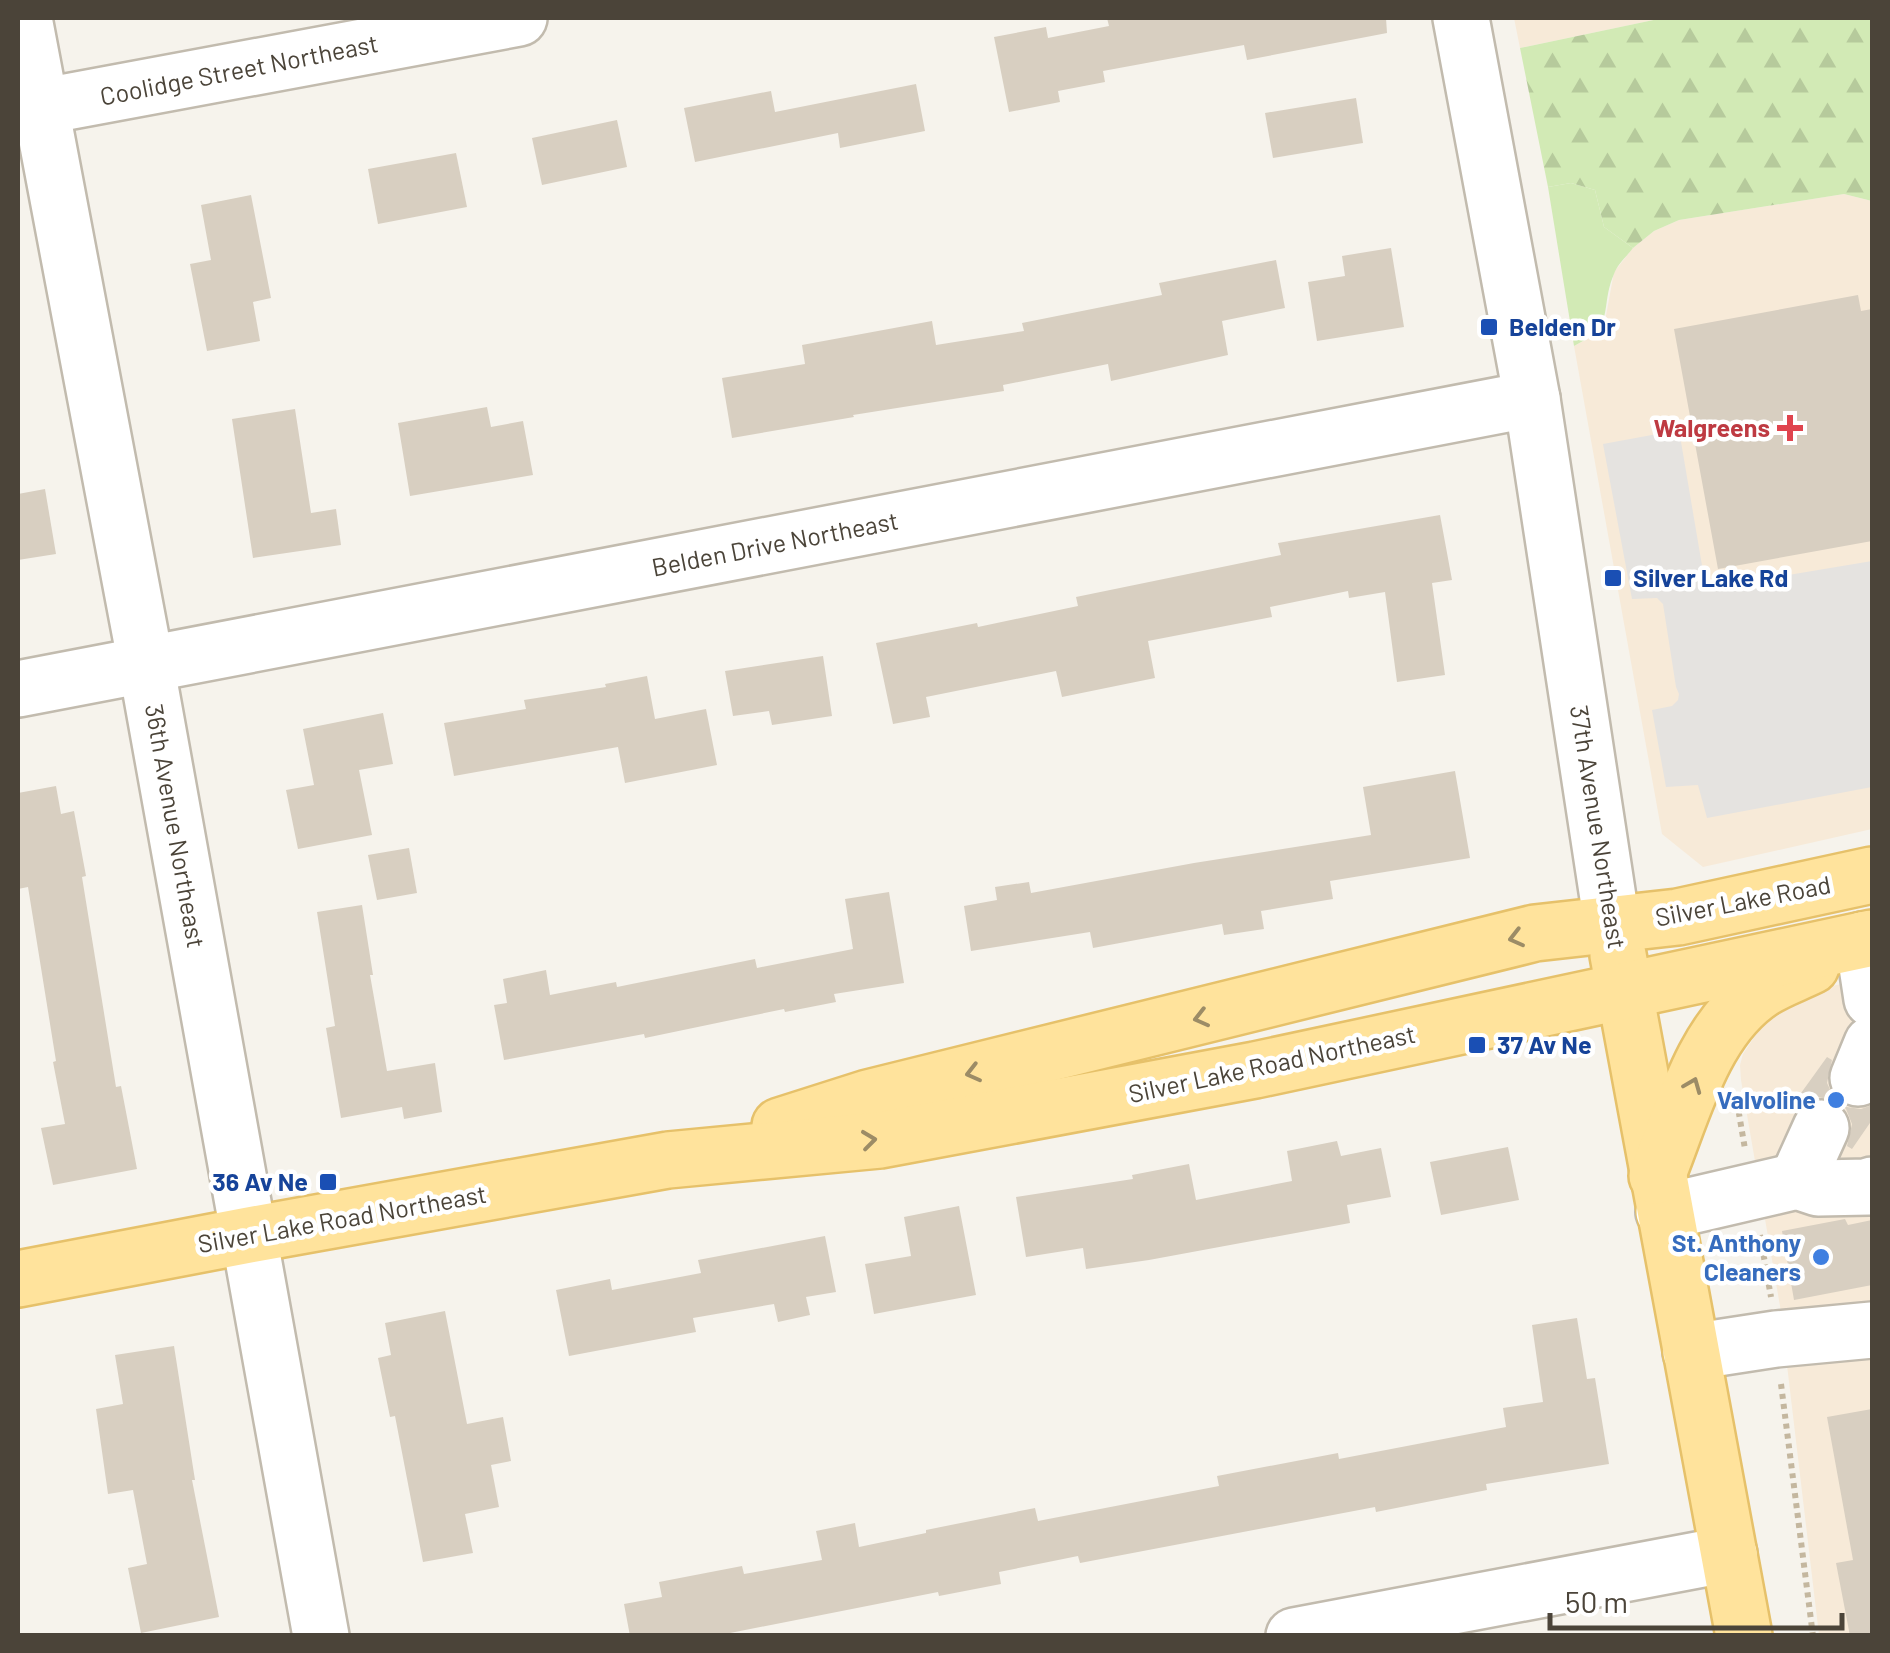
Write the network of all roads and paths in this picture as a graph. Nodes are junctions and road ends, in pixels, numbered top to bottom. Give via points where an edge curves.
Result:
1 (24, 18) edge
2 (518, 18) edge
3 (1461, 18) edge
4 (29, 109) edge
5 (1532, 398) junction
6 (146, 664) junction
7 (18, 689) edge
8 (1872, 875) edge
9 (1612, 924) junction
10 (1868, 939) edge
11 (1624, 990) junction
12 (1872, 998) edge
13 (1822, 1128) dead end
14 (668, 1160) junction
15 (1796, 1181) junction
16 (1872, 1184) edge
17 (1661, 1194) junction
18 (249, 1235) junction
19 (18, 1279) edge
20 (1872, 1330) edge
21 (1690, 1352) junction
22 (1729, 1554) junction
23 (1363, 1629) edge
24 (322, 1636) edge
25 (1294, 1636) edge
26 (1744, 1636) edge

1 - 4 street, 36th Avenue Northeast
2 - 4 street, Coolidge Street Northeast
3 - 5 street, 37th Avenue Northeast
4 - 6 street, 36th Avenue Northeast
5 - 6 street, Belden Drive Northeast
5 - 9 street, 37th Avenue Northeast
6 - 7 street, Belden Drive Northeast
6 - 18 street, 36th Avenue Northeast
8 - 9 main road, Silver Lake Road via 1678,918
9 - 11 main road, 37th Avenue Northeast
9 -> 14 main road, Silver Lake Road Northeast via 1535,933 886,1094
10 - 11 main road, Silver Lake Road Northeast
10 - 12 street
17 -> 10 main road via 1695,1080 1727,1021 1757,993
14 -> 11 main road, Silver Lake Road Northeast via 880,1140 1254,1070
11 - 17 main road, 37th Avenue Northeast
13 - 15 street
14 - 18 main road, Silver Lake Road Northeast
15 - 16 street via 1818,1188
15 - 17 street
17 - 21 main road, 37th Avenue Northeast
18 - 19 main road, Silver Lake Road Northeast
18 - 24 street, 36th Avenue Northeast
20 - 21 street
21 - 22 main road, 37th Avenue Northeast
22 - 23 street
22 - 26 main road, 37th Avenue Northeast
23 - 25 street

